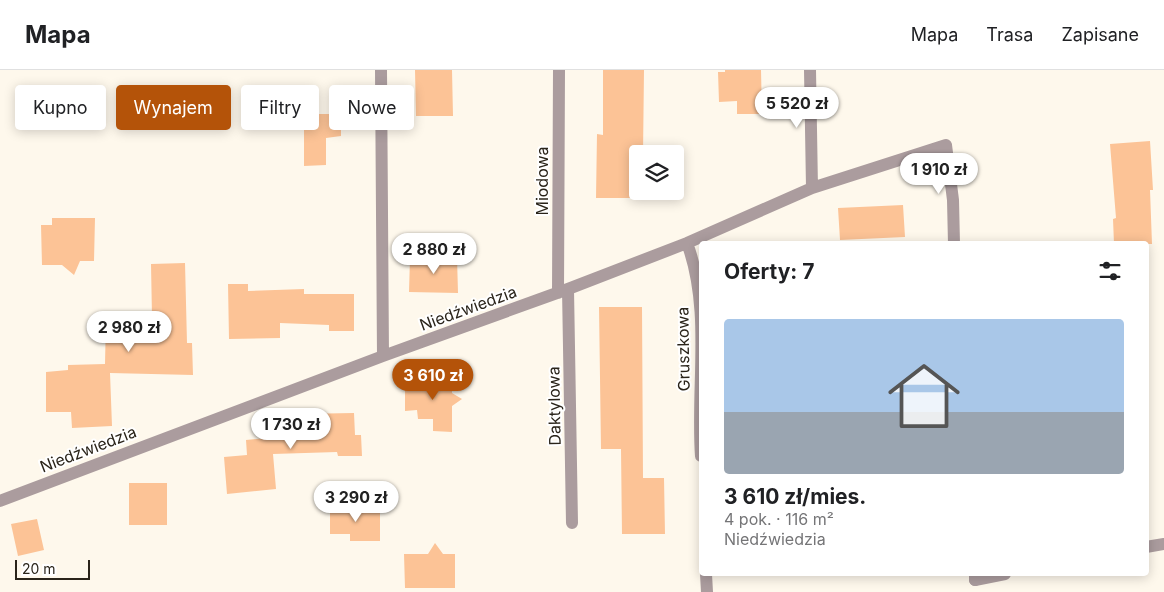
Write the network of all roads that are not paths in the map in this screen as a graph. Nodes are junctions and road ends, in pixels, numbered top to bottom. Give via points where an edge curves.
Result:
1 (381, 70) edge
2 (559, 70) edge
3 (810, 70) edge
4 (812, 188) junction
5 (954, 241) edge
6 (687, 243) junction
7 (563, 291) junction
8 (699, 303) edge
9 (383, 356) junction
10 (0, 500) edge
11 (572, 523) dead end
12 (1164, 544) edge
13 (1149, 546) edge
14 (706, 576) edge
15 (707, 592) edge

1 - 9 street
2 - 7 street, Miodowa
3 - 4 street
4 - 5 street, Niedźwiedzia via 946,145
4 - 6 street, Niedźwiedzia
6 - 7 street, Niedźwiedzia
6 - 8 street, Gruszkowa via 695,265
7 - 9 street, Niedźwiedzia
7 - 11 street, Daktylowa
9 - 10 street, Niedźwiedzia
12 - 13 street
14 - 15 street

